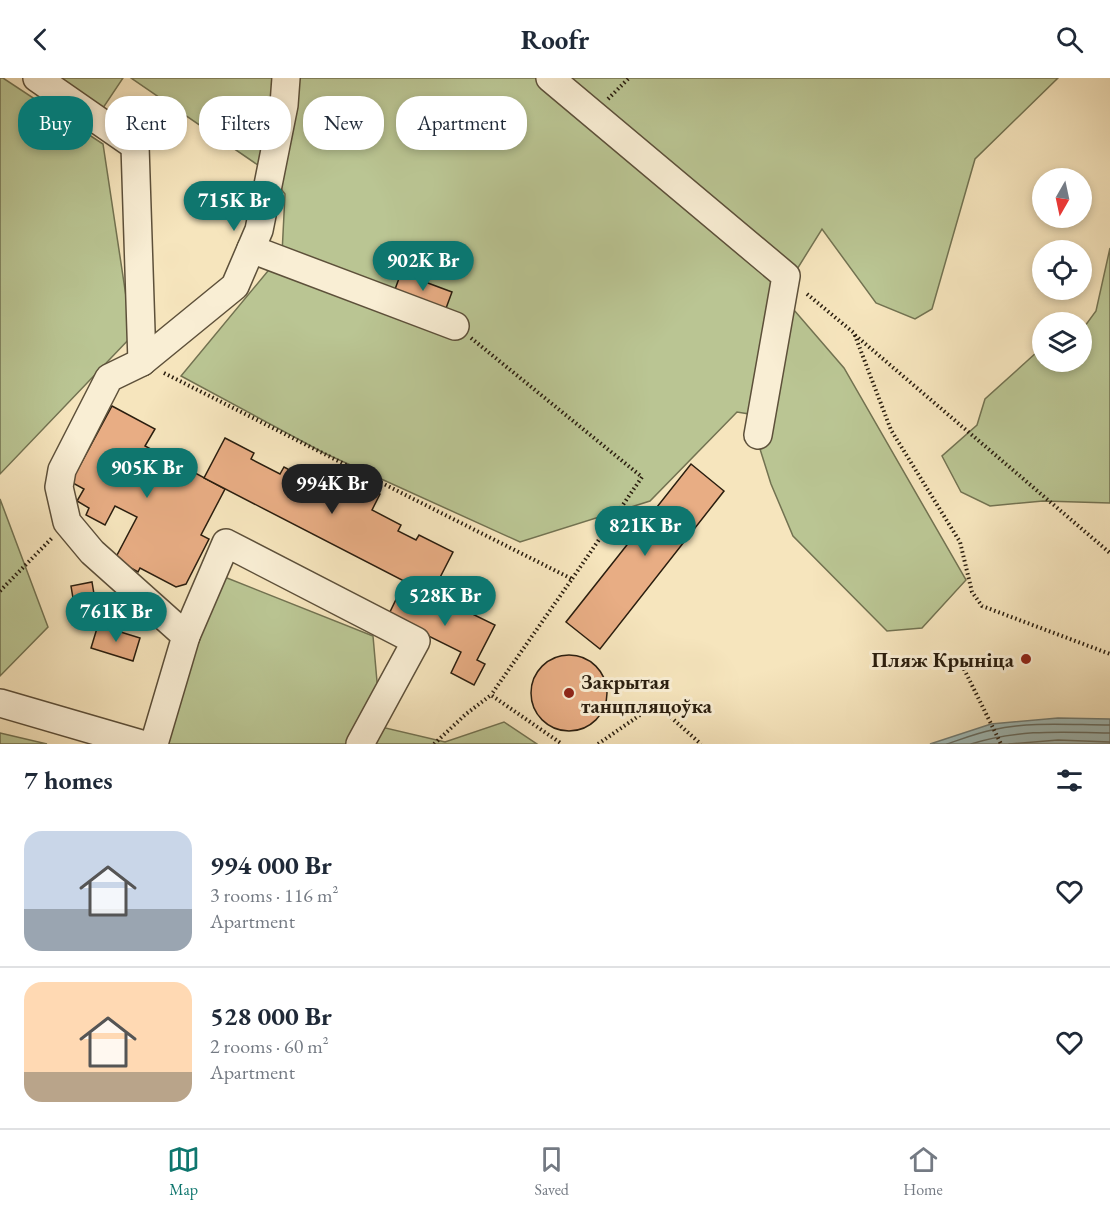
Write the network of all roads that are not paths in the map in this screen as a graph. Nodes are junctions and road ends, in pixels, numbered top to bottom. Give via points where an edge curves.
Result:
1 (37, 78) edge
2 (286, 78) edge
3 (550, 78) edge
4 (251, 249) junction
5 (455, 326) road end
6 (142, 362) junction
7 (758, 435) dead end
8 (186, 636) junction
9 (0, 703) edge
10 (141, 744) edge
11 (154, 744) edge
12 (360, 744) edge

1 - 6 street via 135,146
2 - 4 street via 261,219
3 - 7 street via 786,276
4 - 5 street
4 - 6 street via 235,286
6 - 8 street via 109,378 62,470 60,494 67,522 92,552
8 - 11 street
8 - 12 street via 226,543 416,640
9 - 10 street

